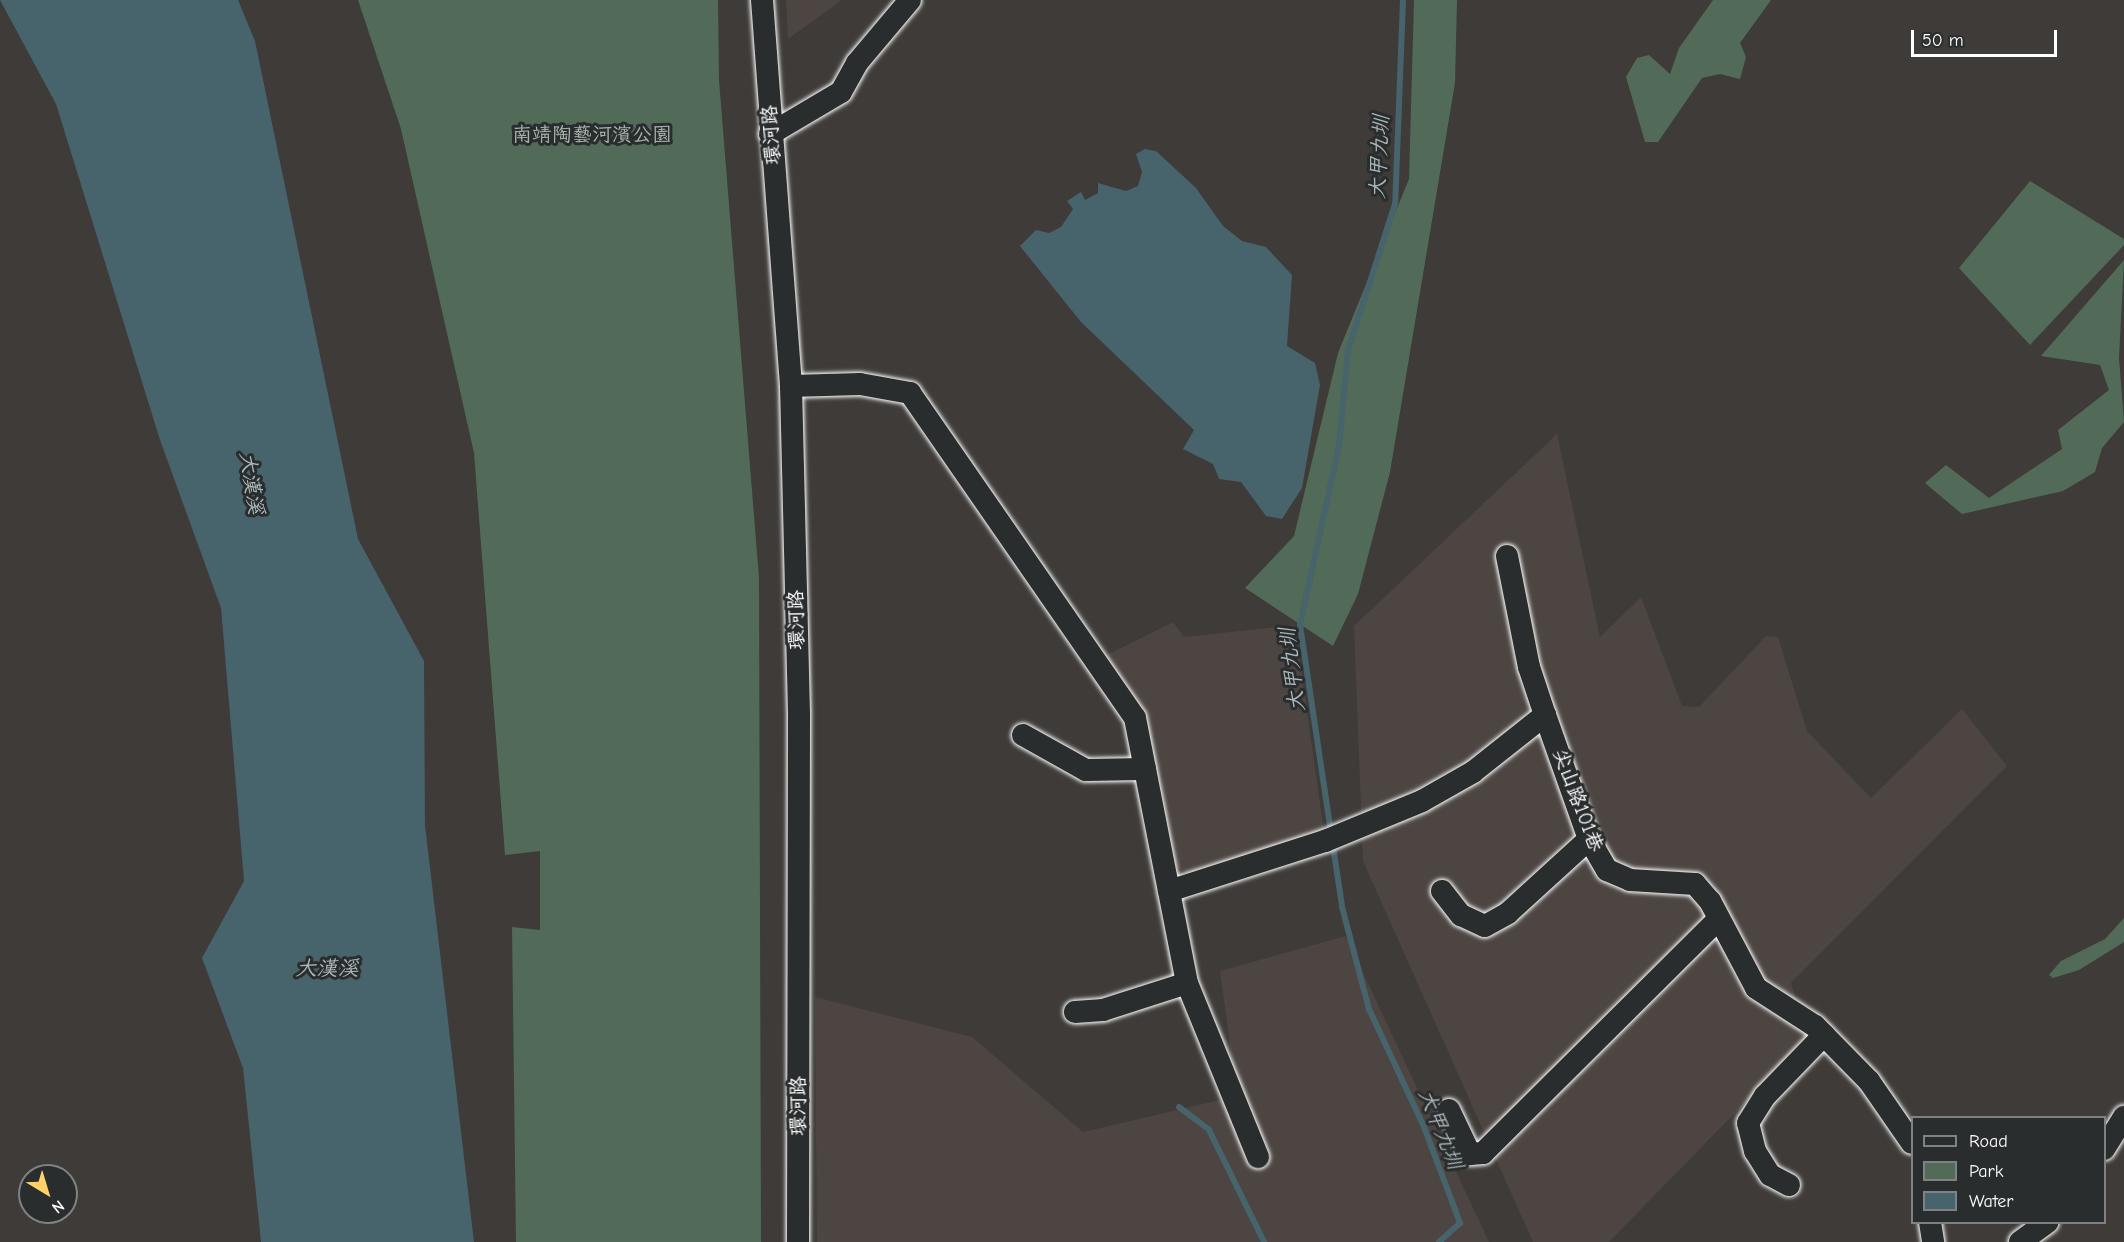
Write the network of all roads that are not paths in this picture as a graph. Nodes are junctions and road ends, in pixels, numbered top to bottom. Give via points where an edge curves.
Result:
1 (762, 0) edge
2 (910, 0) edge
3 (770, 134) junction
4 (791, 386) junction
5 (1507, 555) dead end
6 (1545, 715) junction
7 (1023, 735) dead end
8 (1145, 769) junction
9 (1589, 839) junction
10 (1169, 891) junction
11 (1442, 891) dead end
12 (1719, 920) junction
13 (1187, 982) junction
14 (1074, 1012) dead end
15 (1824, 1035) junction
16 (1449, 1110) dead end
17 (2124, 1117) edge
18 (1911, 1141) edge
19 (2106, 1146) edge
20 (1258, 1157) dead end
21 (1789, 1185) dead end
22 (1930, 1224) edge
23 (2045, 1224) edge
24 (798, 1242) edge
25 (1934, 1242) edge
26 (2020, 1242) edge

1 - 3 street, 環河路
2 - 3 street via 858,63 841,92
3 - 4 street, 環河路
4 - 8 street via 860,384 910,393 1135,718
4 - 24 street, 環河路 via 799,716
5 - 6 street, 尖山路101巷 via 1529,667
6 - 9 street, 尖山路101巷
6 - 10 street via 1473,772 1422,801 1332,838
7 - 8 street via 1086,770
8 - 10 street
9 - 11 street via 1508,913 1485,926 1461,915
9 - 12 street, 尖山路101巷 via 1607,870 1630,880 1695,884
10 - 13 street
12 - 15 street, 尖山路101巷 via 1756,988
12 - 16 street via 1483,1153 1470,1154
13 - 14 street via 1104,1010
13 - 20 street
15 - 18 street, 尖山路101巷 via 1883,1097
15 - 21 street via 1765,1096 1748,1123 1755,1151 1770,1175
17 - 19 street
22 - 25 street
23 - 26 street

